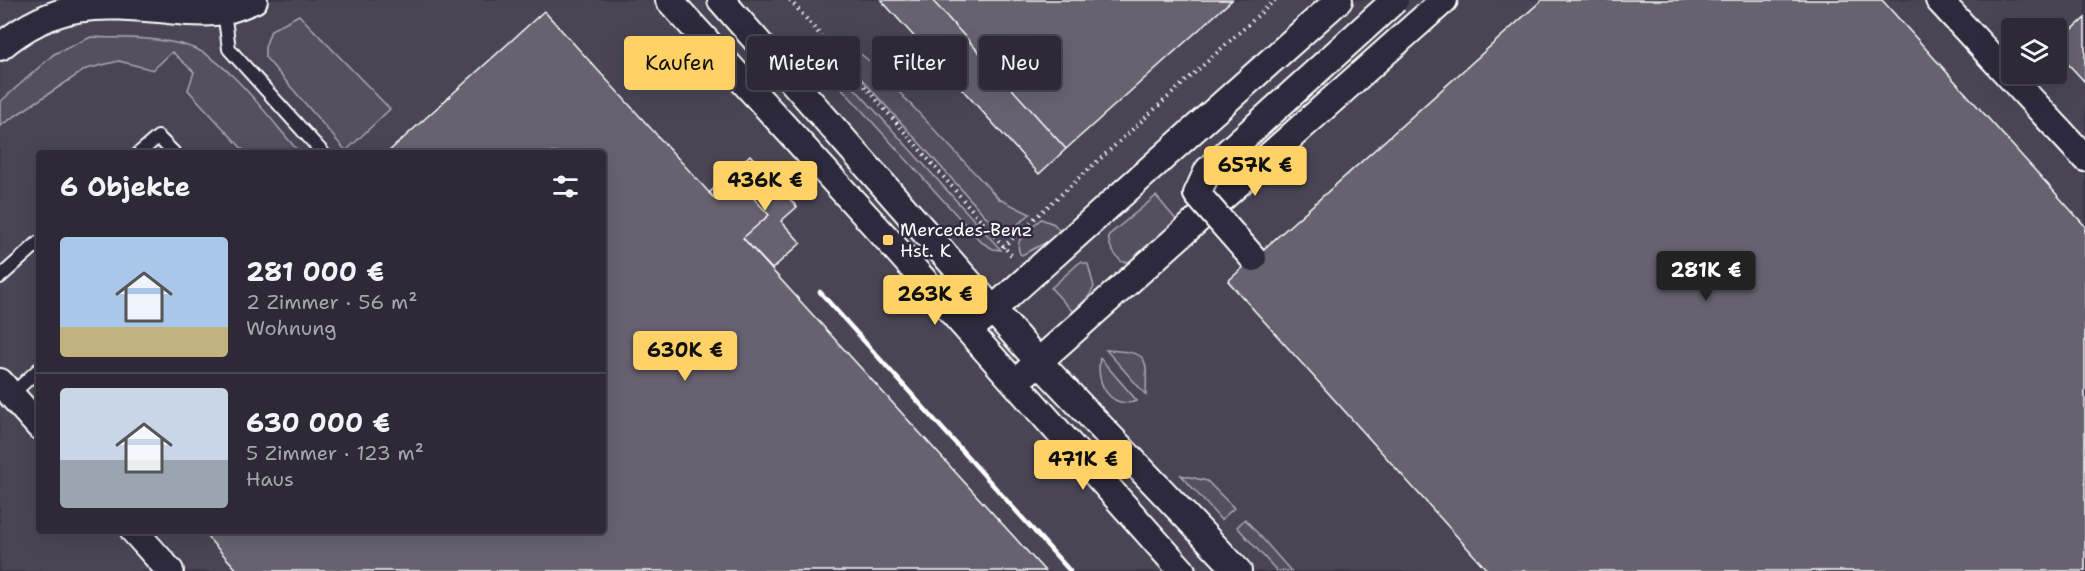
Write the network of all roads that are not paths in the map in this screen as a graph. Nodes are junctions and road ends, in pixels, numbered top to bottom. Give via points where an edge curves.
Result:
1 (254, 0) edge
2 (669, 0) edge
3 (721, 0) edge
4 (1339, 0) edge
5 (1395, 0) edge
6 (1444, 0) edge
7 (1939, 0) edge
8 (224, 11) junction
9 (0, 47) edge
10 (143, 150) edge
11 (171, 150) edge
12 (320, 150) edge
13 (2085, 158) edge
14 (36, 245) edge
15 (1253, 258) dead end
16 (0, 277) edge
17 (993, 309) junction
18 (969, 330) junction
19 (1038, 361) junction
20 (36, 371) edge
21 (1016, 382) junction
22 (6, 388) edge
23 (36, 423) edge
24 (137, 534) edge
25 (170, 571) edge
26 (1182, 571) edge
27 (1238, 571) edge

1 - 8 street
2 - 18 street
3 - 17 street
4 - 17 street
5 - 15 street, bridge via 1208,170 1197,194
6 - 19 street
7 - 13 street
8 - 9 street via 104,5 69,8 45,16
8 - 12 lane via 229,49
10 - 11 lane via 158,137
14 - 16 lane
17 - 18 street
17 - 19 street
18 - 21 street
19 - 21 street
19 - 27 street
20 - 22 lane
21 - 26 street
22 - 23 street
24 - 25 street

